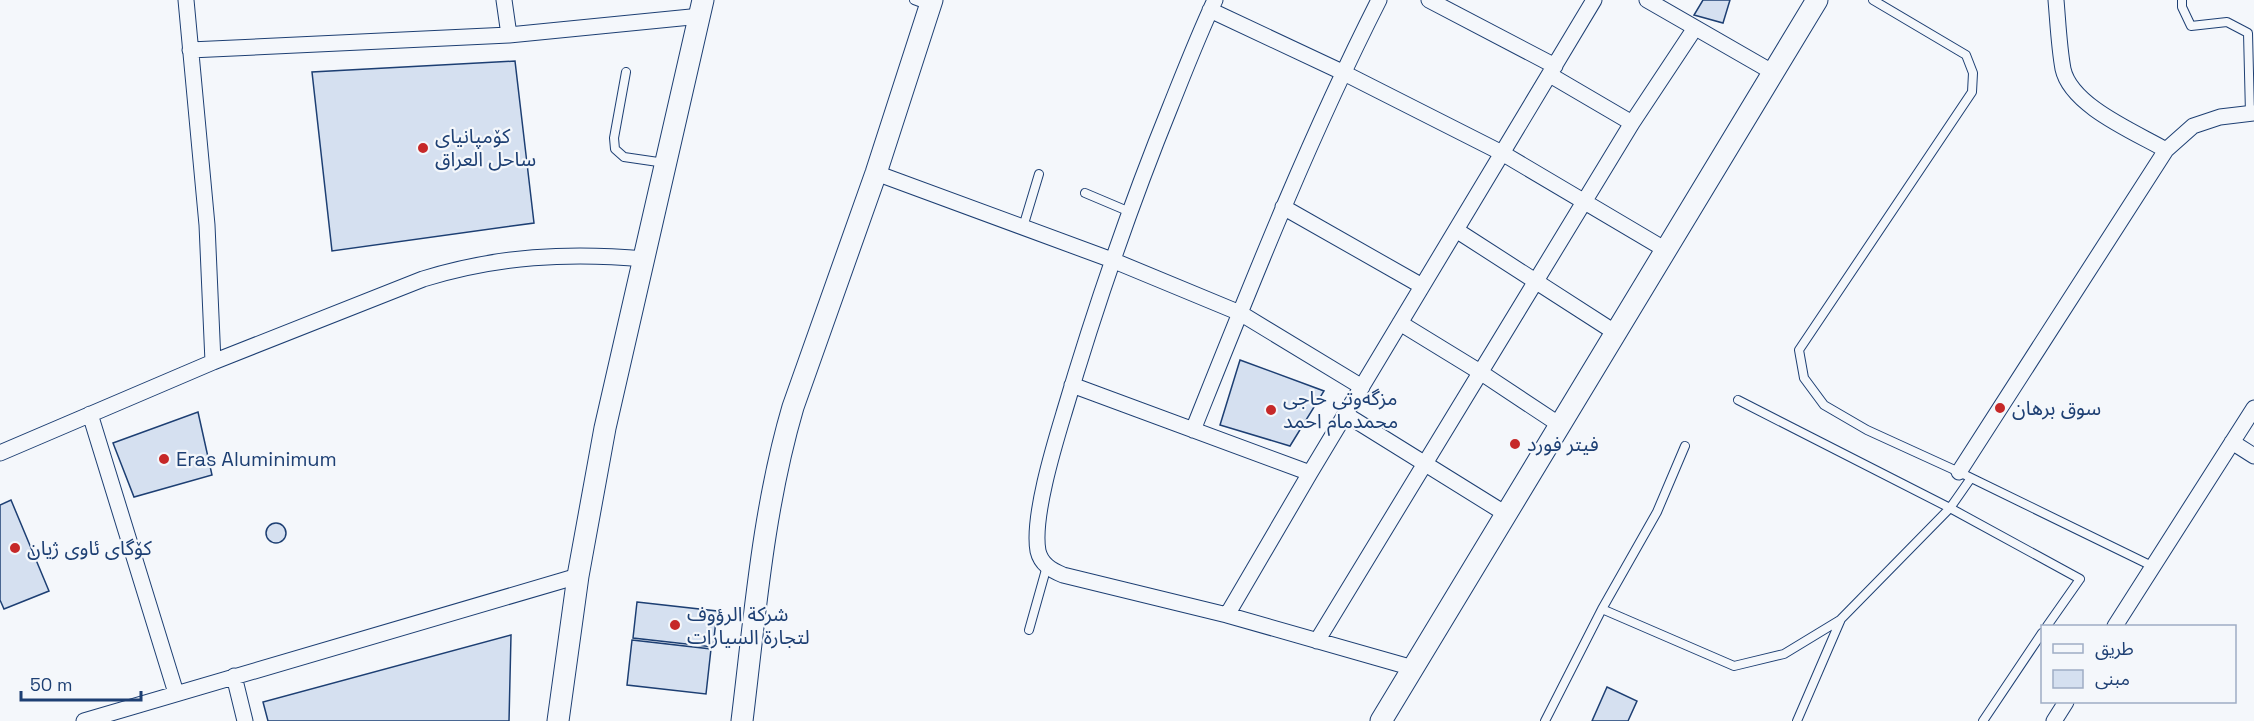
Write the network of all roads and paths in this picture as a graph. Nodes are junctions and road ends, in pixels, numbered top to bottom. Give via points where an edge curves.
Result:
1 (186, 0) edge
2 (504, 0) edge
3 (1379, 0) edge
4 (1429, 0) edge
5 (1594, 0) edge
6 (1647, 0) edge
7 (1817, 0) edge
8 (1873, 0) edge
9 (2055, 0) edge
10 (2182, 0) edge
11 (1213, 5) edge
12 (930, 7) edge
13 (702, 8) edge
14 (1695, 28) junction
15 (509, 35) junction
16 (190, 50) junction
17 (1552, 70) junction
18 (626, 72) dead end
19 (1342, 72) junction
20 (1774, 73) junction
21 (2252, 113) edge
22 (1632, 123) junction
23 (2166, 150) junction
24 (1502, 153) junction
25 (667, 163) junction
26 (1039, 174) dead end
27 (880, 175) junction
28 (1085, 193) dead end
29 (1585, 200) junction
30 (1283, 207) junction
31 (1130, 212) junction
32 (1023, 227) junction
33 (1456, 230) junction
34 (1666, 250) junction
35 (645, 259) junction
36 (1112, 260) junction
37 (1535, 282) junction
38 (1422, 286) junction
39 (1239, 313) junction
40 (1400, 323) junction
41 (1616, 333) junction
42 (213, 362) junction
43 (1480, 372) junction
44 (1072, 385) junction
45 (1362, 387) junction
46 (1738, 400) dead end
47 (2254, 408) edge
48 (90, 414) junction
49 (1345, 414) junction
50 (1560, 425) junction
51 (1193, 430) junction
52 (2232, 442) junction
53 (788, 444) junction
54 (1685, 446) dead end
55 (0, 453) edge
56 (2254, 456) edge
57 (1425, 462) junction
58 (1310, 473) junction
59 (1965, 475) junction
60 (1950, 508) junction
61 (1506, 514) junction
62 (1047, 566) junction
63 (2154, 567) junction
64 (578, 576) junction
65 (1602, 609) junction
66 (1227, 615) junction
67 (1841, 619) junction
68 (2048, 625) edge
69 (2116, 625) edge
70 (1029, 630) dead end
71 (2041, 636) edge
72 (1317, 641) junction
73 (1413, 668) junction
74 (234, 676) junction
75 (176, 693) junction
76 (2065, 703) edge
77 (84, 721) edge
78 (245, 721) edge
79 (558, 721) edge
80 (742, 721) edge
81 (756, 721) edge
82 (1381, 721) edge
83 (1545, 721) edge
84 (1797, 721) edge
85 (1983, 721) edge
86 (2054, 721) edge

1 - 16 street
2 - 15 street
3 - 19 street
4 - 17 street
5 - 17 street
6 - 14 street
7 - 20 street
8 - 59 lane via 1966,55 1973,73 1972,92 1799,350 1804,378 1832,410
9 - 23 street via 2064,71 2073,91 2086,104
10 - 21 lane via 2191,26 2227,22 2247,33
11 - 19 street
11 - 31 street
12 - 27 street
13 - 15 street
13 - 25 street
14 - 20 street
14 - 22 street
15 - 16 street
16 - 42 street via 207,225
17 - 22 street
17 - 24 street
18 - 25 lane via 615,149 624,157
19 - 24 street
19 - 30 street
20 - 34 street
21 - 23 street via 2193,126
22 - 29 street
23 - 59 street
24 - 29 street
24 - 33 street
25 - 35 street
26 - 32 lane
27 - 32 street
27 - 53 street via 814,381
28 - 31 lane
29 - 34 street
29 - 37 street
30 - 38 street
30 - 39 street
31 - 36 street
32 - 36 street
33 - 37 street
33 - 38 street
34 - 41 street
35 - 42 street via 552,255 449,271
35 - 64 street via 605,428
36 - 39 street
36 - 44 street
37 - 41 street
37 - 43 street
38 - 40 street
39 - 45 street
39 - 51 street
40 - 43 street
40 - 45 street
41 - 50 street
42 - 48 street
43 - 50 street
43 - 57 street
44 - 51 street
44 - 62 street via 1040,517 1037,544
45 - 49 street
46 - 60 lane
47 - 52 street
48 - 55 street
48 - 75 street
49 - 57 street
49 - 58 street
50 - 61 street
51 - 58 street
52 - 56 street
52 - 63 street
53 - 80 street via 767,518
53 - 81 street
54 - 65 lane via 1657,512
57 - 61 street
57 - 72 street
58 - 66 street
59 - 60 lane
59 - 63 lane
60 - 67 lane
60 - 68 lane via 2080,579
61 - 73 street
62 - 66 street via 1063,575
62 - 70 lane
63 - 69 street
64 - 74 street
64 - 79 street
65 - 67 lane via 1734,666 1784,654
65 - 83 lane
66 - 72 street
67 - 84 lane
71 - 85 lane
72 - 73 street
73 - 82 street
74 - 75 street
74 - 78 street
75 - 77 street
76 - 86 street

